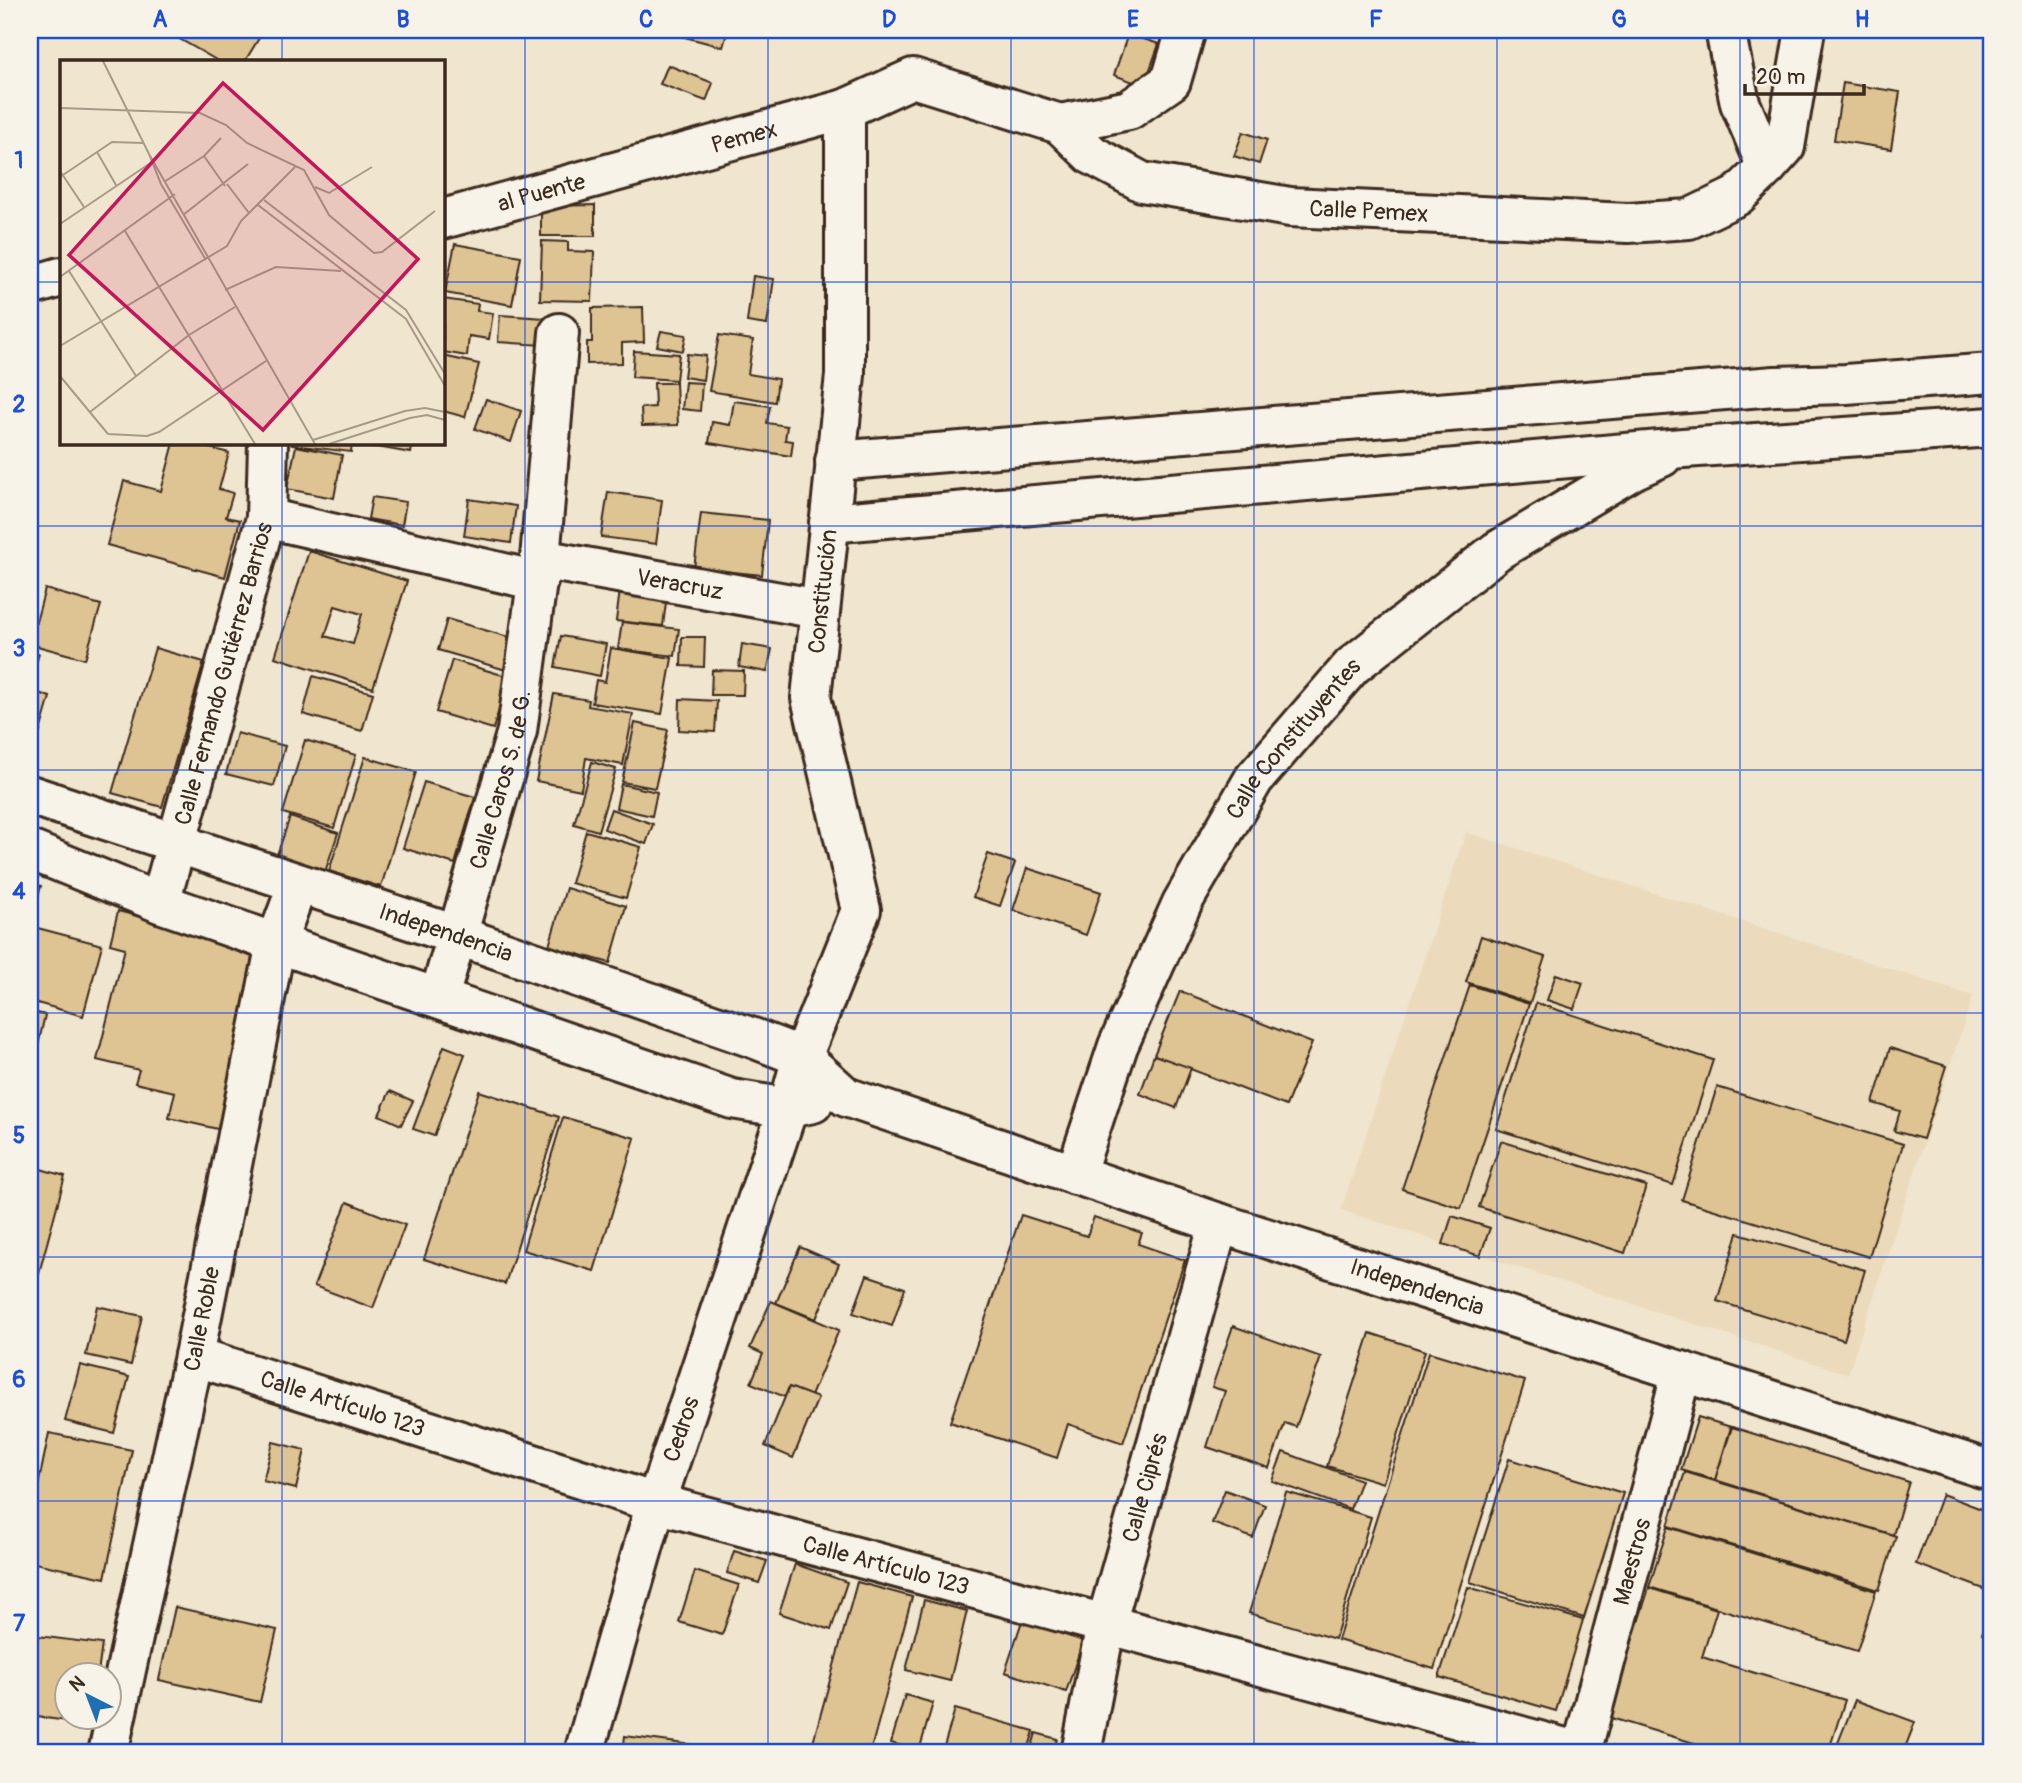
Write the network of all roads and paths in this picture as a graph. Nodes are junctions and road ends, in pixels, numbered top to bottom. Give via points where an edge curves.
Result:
1 (1186, 30) edge
2 (1725, 30) edge
3 (1805, 30) edge
4 (845, 108) junction
5 (1060, 124) junction
6 (641, 165) joint
7 (1767, 167) junction
8 (444, 219) edge
9 (60, 277) edge
10 (30, 286) edge
11 (559, 332) dead end
12 (1992, 373) edge
13 (1992, 427) edge
14 (268, 444) edge
15 (1683, 448) junction
16 (835, 461) junction
17 (266, 518) junction
18 (829, 523) junction
19 (539, 570) junction
20 (819, 609) junction
21 (30, 795) edge
22 (178, 843) junction
23 (30, 850) edge
24 (298, 884) junction
25 (160, 903) junction
26 (459, 936) junction
27 (276, 943) junction
28 (439, 997) junction
29 (802, 1057) junction
30 (846, 1097) junction
31 (789, 1108) junction
32 (1075, 1175) junction
33 (1219, 1223) junction
34 (194, 1356) junction
35 (1682, 1371) junction
36 (1992, 1471) edge
37 (656, 1503) junction
38 (1106, 1624) junction
39 (107, 1753) edge
40 (584, 1753) edge
41 (1081, 1753) edge
42 (1582, 1753) edge

1 - 5 street via 1171,82 1129,110
2 - 7 street via 1740,103
3 - 7 street, Calle Pemex via 1785,147
4 - 5 street, Calle Pemex via 913,78
4 - 6 street, Pemex
4 - 16 street, Constitución via 845,374
5 - 7 street, Calle Pemex via 1092,155 1142,182 1290,207 1628,223 1689,219 1737,196
6 - 8 street, al Puente
9 - 10 street
11 - 19 street, Calle Caros S. de G.
12 - 16 street
13 - 15 street
14 - 17 street, Calle Fernando Gutiérrez Barrios
15 - 18 street
15 - 32 street, Calle Constituyentes via 1633,470 1497,551 1352,666 1254,779 1182,903 1118,1046
16 - 18 street, Constitución
17 - 19 street, Veracruz
17 - 22 street, Calle Fernando Gutiérrez Barrios
18 - 20 street, Constitución
19 - 20 street, Veracruz
19 - 26 street, Calle Caros S. de G. via 517,731
20 - 29 street, Constitución via 811,698 861,910
21 - 22 street, Independencia
22 - 24 street, Independencia
22 - 25 street, Calle Fernando Gutiérrez Barrios
23 - 25 street, Independencia
24 - 26 street, Independencia
24 - 27 street, Calle Roble
25 - 27 street, Independencia
26 - 28 street, Calle Caros S. de G.
26 - 29 street, Independencia
27 - 28 street, Independencia
27 - 34 street, Calle Roble
28 - 31 street, Independencia via 732,1099
29 - 30 street, Independencia
29 - 31 street, Constitución
30 - 31 street, Independencia
30 - 32 street, Independencia
31 - 37 street, Cedros
32 - 33 street, Independencia
33 - 35 street, Independencia
33 - 38 street, Calle Ciprés
34 - 37 street, Calle Artículo 123
34 - 39 street, Calle Roble
35 - 36 street, Independencia
35 - 42 street, Maestros
37 - 38 street, Calle Artículo 123
37 - 40 street, Cedros
38 - 41 street, Calle Ciprés
38 - 42 street, Calle Artículo 123

